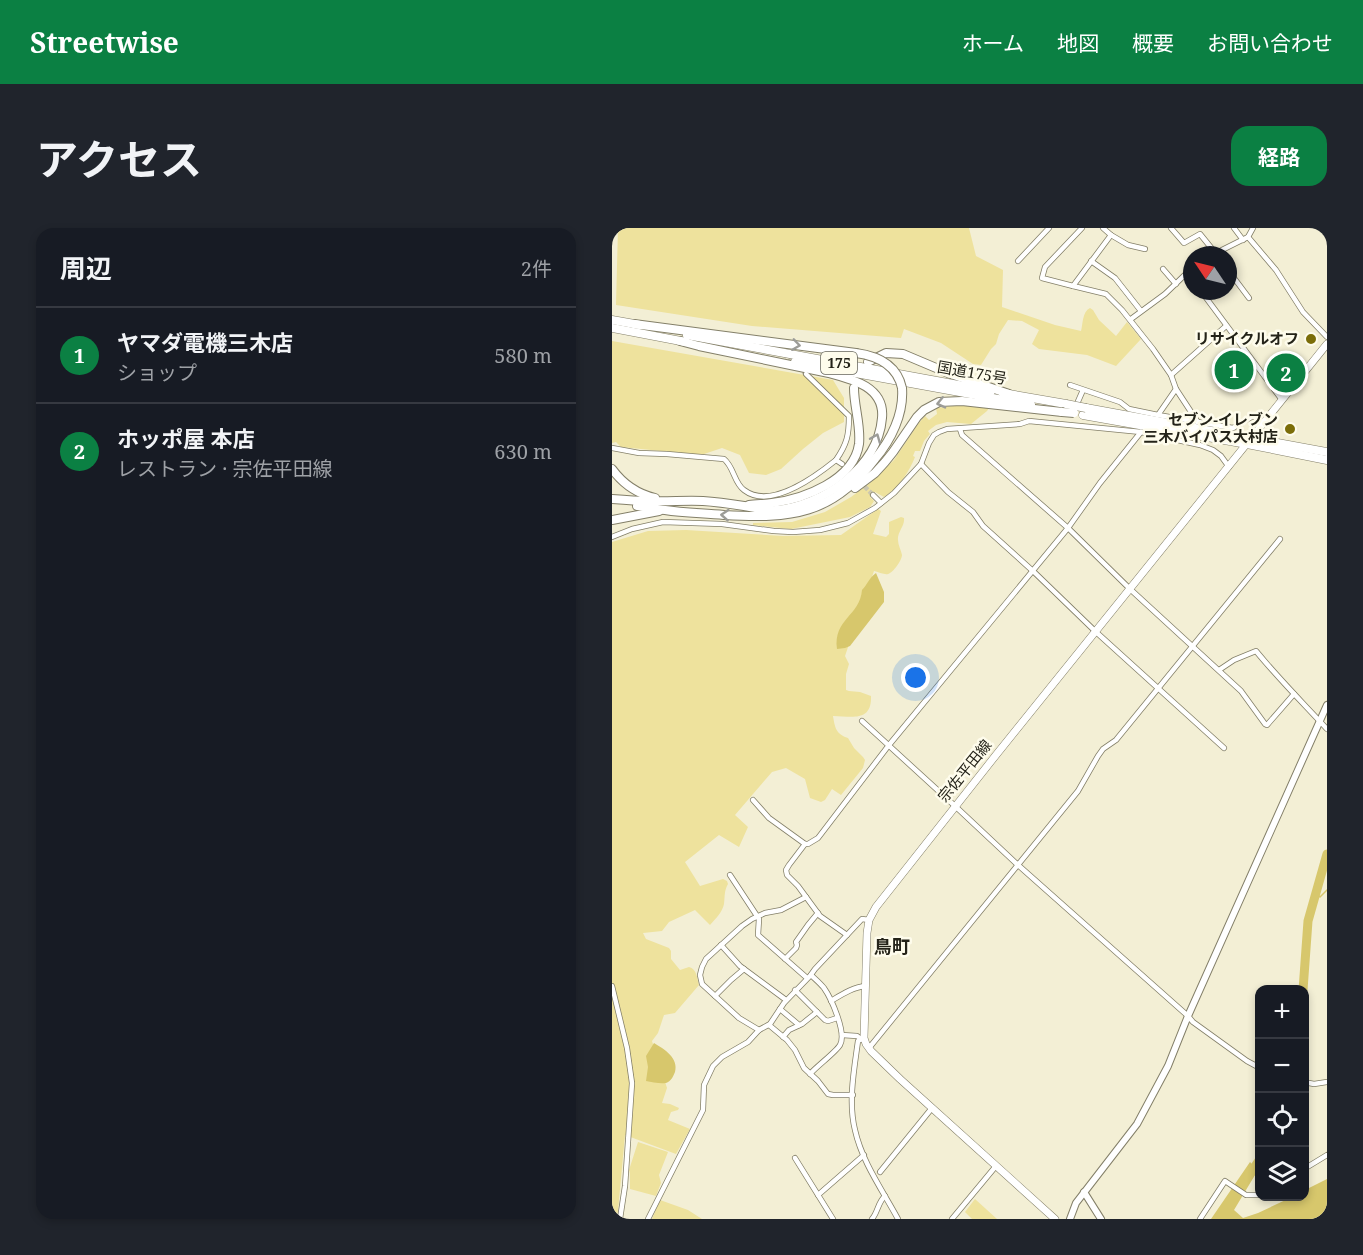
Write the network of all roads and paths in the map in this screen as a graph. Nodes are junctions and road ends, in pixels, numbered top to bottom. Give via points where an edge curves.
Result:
1 (1049, 228) edge
2 (1082, 228) edge
3 (1103, 228) edge
4 (1171, 228) edge
5 (1195, 228) edge
6 (1234, 228) edge
7 (1252, 228) edge
8 (1200, 234) junction
9 (1112, 235) junction
10 (1246, 239) junction
11 (1209, 246) edge
12 (1232, 246) edge
13 (1145, 249) dead end
14 (1018, 261) dead end
15 (1091, 261) junction
16 (1163, 269) dead end
17 (1183, 276) edge
18 (1237, 282) edge
19 (1176, 284) junction
20 (1073, 286) junction
21 (1249, 298) dead end
22 (1207, 300) edge
23 (1142, 311) junction
24 (612, 319) edge
25 (1131, 319) junction
26 (634, 324) junction
27 (1226, 326) junction
28 (612, 331) edge
29 (1327, 337) edge
30 (680, 341) junction
31 (1327, 344) edge
32 (868, 362) dead end
33 (806, 374) tunnel mouth
34 (1171, 375) junction
35 (1070, 385) dead end
36 (854, 388) dead end
37 (1176, 388) junction
38 (1083, 390) junction
39 (1009, 394) junction
40 (1282, 400) junction
41 (1063, 409) junction
42 (1081, 412) junction
43 (1158, 415) junction
44 (1197, 421) junction
45 (1264, 423) junction
46 (1070, 425) junction
47 (960, 429) junction
48 (1141, 432) junction
49 (1249, 441) junction
50 (612, 448) edge
51 (1327, 452) edge
52 (836, 460) junction
53 (1327, 460) edge
54 (842, 464) dead end
55 (921, 464) junction
56 (1229, 467) junction
57 (612, 469) edge
58 (873, 495) tunnel mouth
59 (835, 498) junction
60 (612, 499) edge
61 (881, 502) junction
62 (612, 504) edge
63 (666, 506) junction
64 (743, 506) junction
65 (612, 520) edge
66 (1068, 528) junction
67 (612, 537) edge
68 (1280, 539) dead end
69 (1034, 572) junction
70 (1130, 589) junction
71 (1096, 632) junction
72 (1193, 646) junction
73 (1219, 670) junction
74 (1159, 688) junction
75 (1294, 693) junction
76 (1327, 705) edge
77 (862, 721) dead end
78 (1320, 721) junction
79 (1327, 729) edge
80 (889, 745) junction
81 (1224, 747) dead end
82 (753, 800) dead end
83 (955, 806) junction
84 (805, 844) junction
85 (1018, 865) junction
86 (730, 875) dead end
87 (806, 897) junction
88 (818, 913) junction
89 (757, 916) junction
90 (869, 920) junction
91 (847, 935) junction
92 (721, 945) junction
93 (785, 959) junction
94 (744, 969) junction
95 (809, 976) junction
96 (612, 986) edge
97 (866, 986) junction
98 (795, 990) junction
99 (716, 996) junction
100 (786, 1000) junction
101 (831, 1001) junction
102 (780, 1009) junction
103 (817, 1011) junction
104 (1188, 1016) junction
105 (837, 1018) junction
106 (769, 1025) junction
107 (799, 1025) junction
108 (759, 1030) junction
109 (842, 1035) junction
110 (783, 1037) junction
111 (863, 1038) junction
112 (869, 1048) junction
113 (1255, 1065) edge
114 (810, 1074) junction
115 (1327, 1082) edge
116 (1309, 1083) edge
117 (853, 1095) junction
118 (932, 1108) junction
119 (864, 1155) junction
120 (1327, 1155) edge
121 (795, 1158) dead end
122 (996, 1166) junction
123 (1309, 1166) edge
124 (880, 1172) dead end
125 (1084, 1192) junction
126 (818, 1195) junction
127 (1255, 1195) edge
128 (885, 1196) junction
129 (620, 1219) edge
130 (648, 1219) edge
131 (833, 1219) edge
132 (872, 1219) edge
133 (898, 1219) edge
134 (952, 1219) edge
135 (1055, 1219) edge
136 (1070, 1219) edge
137 (1101, 1219) edge
138 (1200, 1219) edge

1 - 14 street
2 - 20 street via 1045,267 1042,278
3 - 9 street
4 - 8 street via 1184,243
5 - 8 street
6 - 10 street
7 - 10 street
8 - 11 street
9 - 13 street
9 - 15 street
10 - 12 street
10 - 29 street
15 - 20 street
15 - 23 street via 1115,278
16 - 19 street
17 - 19 street
18 - 21 street
19 - 23 street
20 - 25 street via 1106,294
22 - 27 street
23 - 25 street
24 - 26 highway, 175
25 - 34 street
26 - 39 highway, 国道175号 / 175
26 -> 59 highway, bridge via 856,353 887,363 902,388 897,420 883,449 861,476
27 - 34 street
27 - 40 street
28 - 30 highway, 175
30 - 41 highway, 国道175号 / 175
64 -> 30 highway via 760,510 792,507 845,482 875,443 882,424 881,405 866,386 847,378
31 - 40 main road, 宗佐平田線
32 - 39 highway via 886,353 903,354
33 - 52 street via 849,416 849,435
34 - 37 street
35 - 38 street
36 - 64 highway via 859,445 855,459 845,471 800,497
37 - 43 street
37 - 44 street
38 - 43 street via 1120,402 1129,409
38 - 46 street
39 - 41 highway, 国道175号 / 175
40 - 45 main road, 宗佐平田線
41 - 42 highway, bridge
41 - 42 highway, 国道175号 / 175, bridge
41 -> 59 highway via 962,401 930,405 875,473
42 - 49 highway, 国道175号 / 175
43 - 44 street
44 - 45 street via 1233,428 1253,416
45 - 49 main road, 宗佐平田線
46 - 47 street via 1029,421
46 - 48 street
47 - 55 street via 934,435
47 - 66 street via 962,435
48 - 56 street via 1213,450
48 - 66 street
49 - 51 highway, 国道175号 / 175
49 - 53 highway, 国道175号 / 175
49 - 56 main road, 宗佐平田線
50 - 52 street via 724,459 742,489 752,495 768,496 805,482
52 - 54 street
55 - 61 street
55 - 69 street
56 - 70 main road, 宗佐平田線
57 - 63 highway via 626,484
58 - 61 street
59 -> 63 highway via 812,509 767,516
60 - 63 highway
61 - 67 street via 848,523 820,530 793,532 663,522
62 - 63 highway
63 - 64 highway via 702,501
63 - 65 highway
66 - 69 street
66 - 70 street
68 - 72 street
69 - 71 street
69 - 80 street
70 - 71 main road, 宗佐平田線
70 - 72 street
71 - 74 street
71 - 83 main road, 宗佐平田線
72 - 73 street
72 - 74 street
73 - 75 street via 1256,651
73 - 75 street via 1267,725
74 - 81 street
74 - 85 street via 1116,740 1103,749 1078,791
75 - 78 street
76 - 78 street
77 - 80 street
78 - 79 street
78 - 104 street
80 - 83 street
80 - 84 street via 818,838
82 - 84 street via 769,818
83 - 85 street
83 - 90 main road, 宗佐平田線
84 - 87 street via 786,870
85 - 104 street
85 - 112 street
86 - 89 street
87 - 88 street
87 - 89 street via 781,910
88 - 91 street
88 - 93 street
89 - 92 street
89 - 93 street via 758,935
90 - 91 street via 862,919
90 - 97 main road, 宗佐平田線
91 - 95 street
92 - 94 street
92 - 99 street via 706,959 700,975 702,984
93 - 95 street
94 - 99 street
94 - 100 street
95 - 98 street
95 - 101 street via 819,982
96 - 129 street via 632,1083
97 - 101 street
97 - 111 main road, 宗佐平田線
98 - 100 street
98 - 103 street
99 - 108 street
100 - 102 street
101 - 105 street
102 - 106 street
102 - 107 street
103 - 105 street via 825,1020
103 - 107 street
104 - 113 street
104 - 125 street via 1168,1066 1137,1124
105 - 109 street
106 - 108 street
106 - 110 street
107 - 110 street
108 - 130 street via 713,1066 704,1085 703,1110
109 - 111 street
109 - 114 street via 836,1050
110 - 114 street
111 - 112 main road, 宗佐平田線
111 - 117 street via 858,1041
112 - 118 main road, 宗佐平田線
114 - 117 street via 828,1094
115 - 116 street
117 - 119 street via 855,1131
118 - 122 main road, 宗佐平田線
118 - 124 street
119 - 126 street
119 - 128 street
120 - 123 street
121 - 126 street
122 - 134 street
122 - 135 main road, 宗佐平田線
125 - 136 street
125 - 137 street
126 - 131 street
127 - 138 street via 1246,1195 1226,1181
128 - 132 street
128 - 133 street

